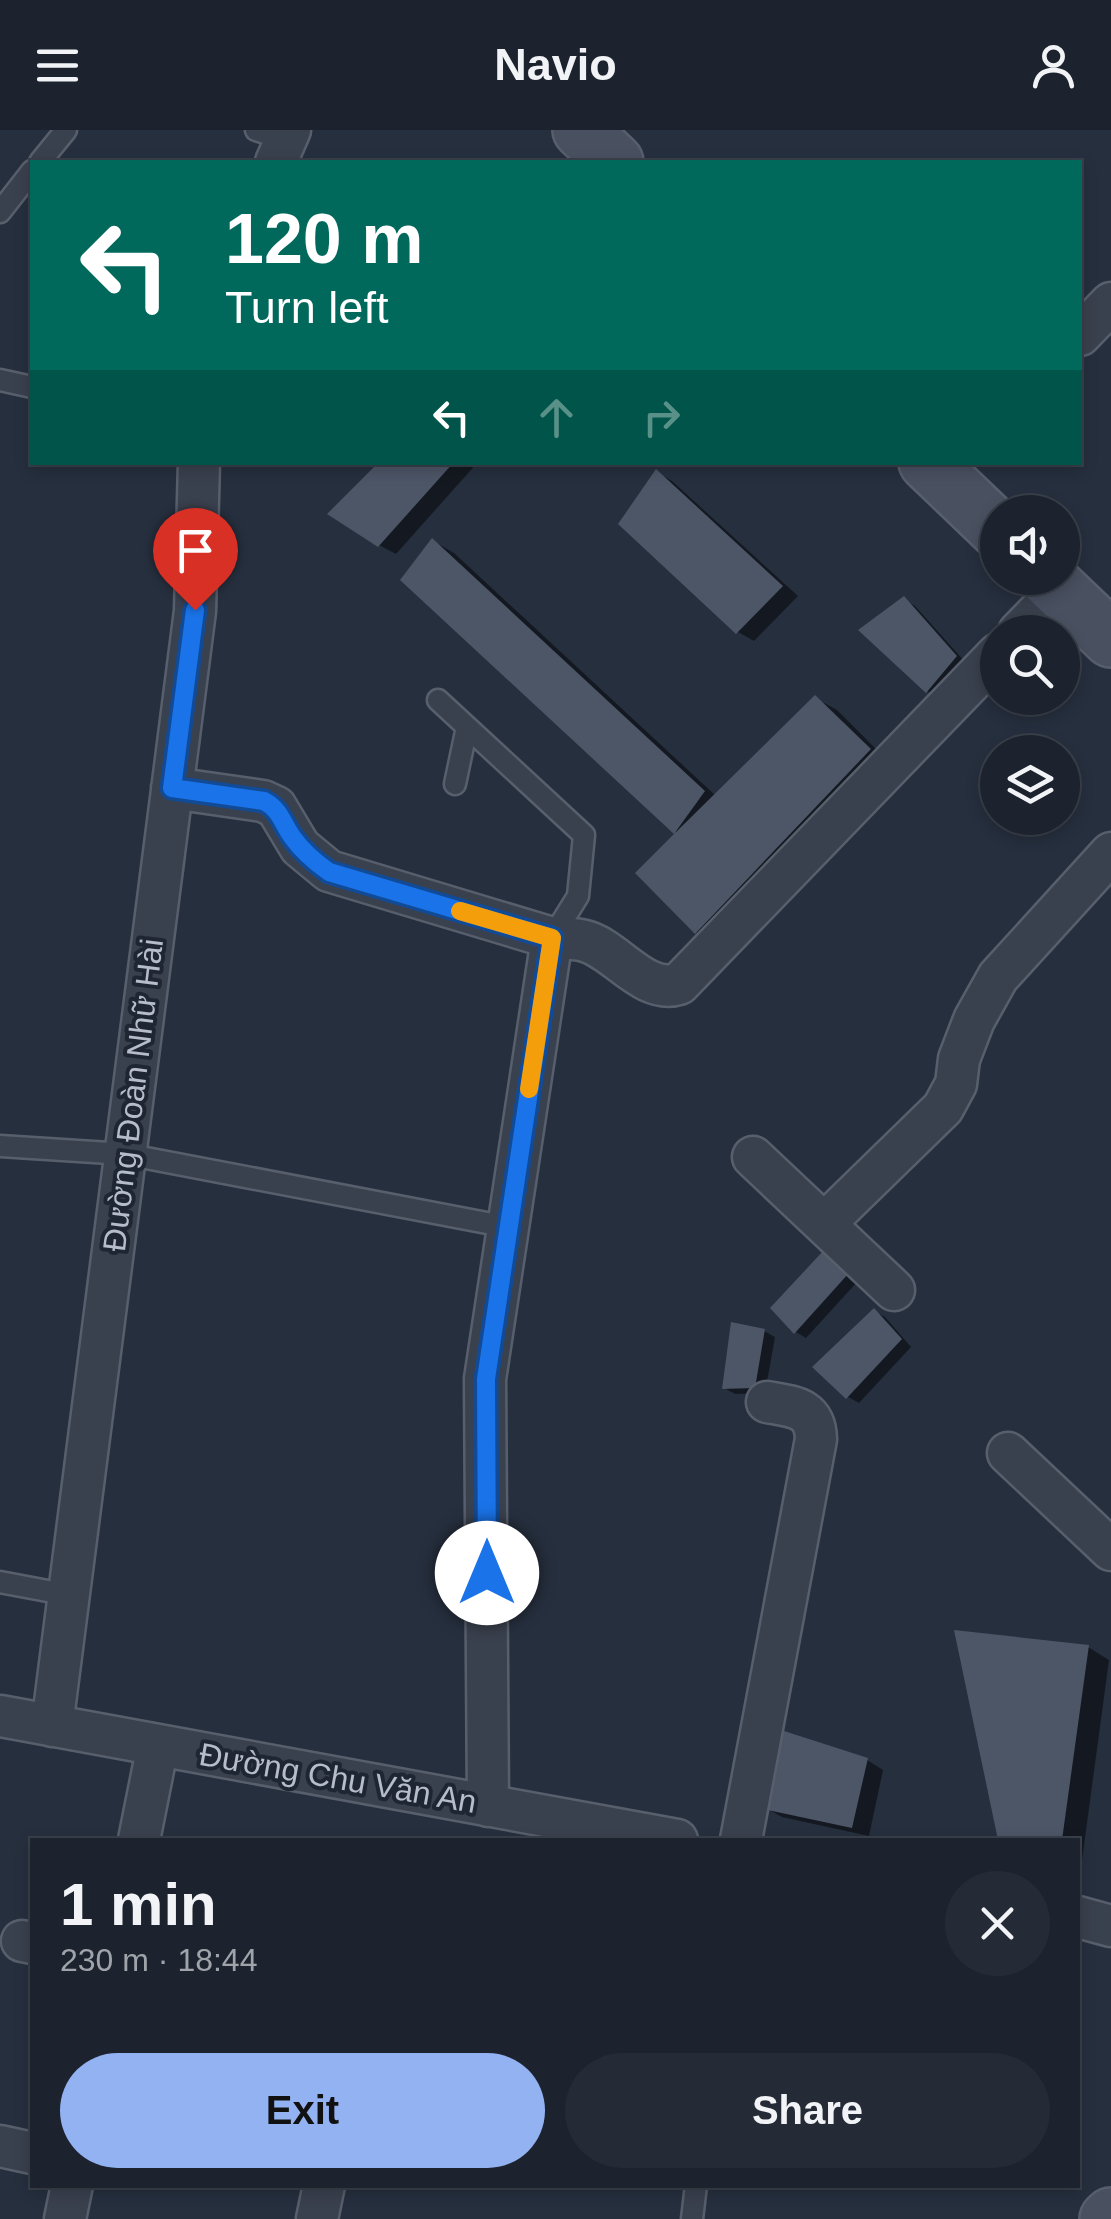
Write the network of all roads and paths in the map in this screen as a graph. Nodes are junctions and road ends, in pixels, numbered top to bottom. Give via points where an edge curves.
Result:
1 (66, 130) edge
2 (581, 130) edge
3 (42, 160) edge
4 (613, 160) edge
5 (30, 174) edge
6 (0, 212) edge
7 (1111, 303) edge
8 (1082, 333) edge
9 (0, 380) edge
10 (30, 388) edge
11 (199, 465) edge
12 (943, 468) edge
13 (980, 510) edge
14 (1065, 595) edge
15 (1111, 639) edge
16 (980, 673) edge
17 (438, 700) dead end
18 (467, 727) junction
19 (456, 784) dead end
20 (172, 788) junction
21 (1111, 853) edge
22 (552, 938) junction
23 (0, 1146) edge
24 (125, 1154) junction
25 (753, 1157) dead end
26 (824, 1224) junction
27 (508, 1227) junction
28 (894, 1290) dead end
29 (767, 1402) dead end
30 (1008, 1453) dead end
31 (1111, 1550) edge
32 (0, 1582) edge
33 (68, 1595) junction
34 (0, 1716) edge
35 (52, 1726) junction
36 (158, 1745) junction
37 (488, 1806) junction
38 (139, 1838) edge
39 (665, 1838) edge
40 (741, 1838) edge
41 (1080, 1918) edge
42 (1111, 1926) edge
43 (0, 2146) edge
44 (30, 2153) edge
45 (71, 2188) edge
46 (323, 2188) edge
47 (696, 2188) edge
48 (65, 2219) edge
49 (317, 2219) edge
50 (692, 2219) edge

1 - 3 lane
2 - 4 main road
5 - 6 lane
7 - 8 street
9 - 10 lane
11 - 20 street, Đường Đoàn Nhữ Hài via 195,610
12 - 13 main road
14 - 15 main road
16 - 22 street via 679,984 644,978 588,941
17 - 18 lane
18 - 19 lane
18 - 22 lane via 584,835 578,896
20 - 22 street via 264,801 329,872
20 - 24 street, Đường Đoàn Nhữ Hài
21 - 26 street via 998,977 974,1020 943,1108
22 - 27 street
23 - 24 lane
24 - 27 lane
24 - 33 street, Đường Đoàn Nhữ Hài
25 - 26 street
26 - 28 street
27 - 37 street via 486,1379
29 - 40 street via 802,1409 816,1425 816,1439
30 - 31 street
32 - 33 lane
33 - 35 street, Đường Đoàn Nhữ Hài
34 - 35 street, Đường Chu Văn An
35 - 36 street, Đường Chu Văn An
36 - 37 street, Đường Chu Văn An
36 - 38 street
37 - 39 street, Đường Chu Văn An
41 - 42 street
43 - 44 street
45 - 48 street
46 - 49 street
47 - 50 lane

